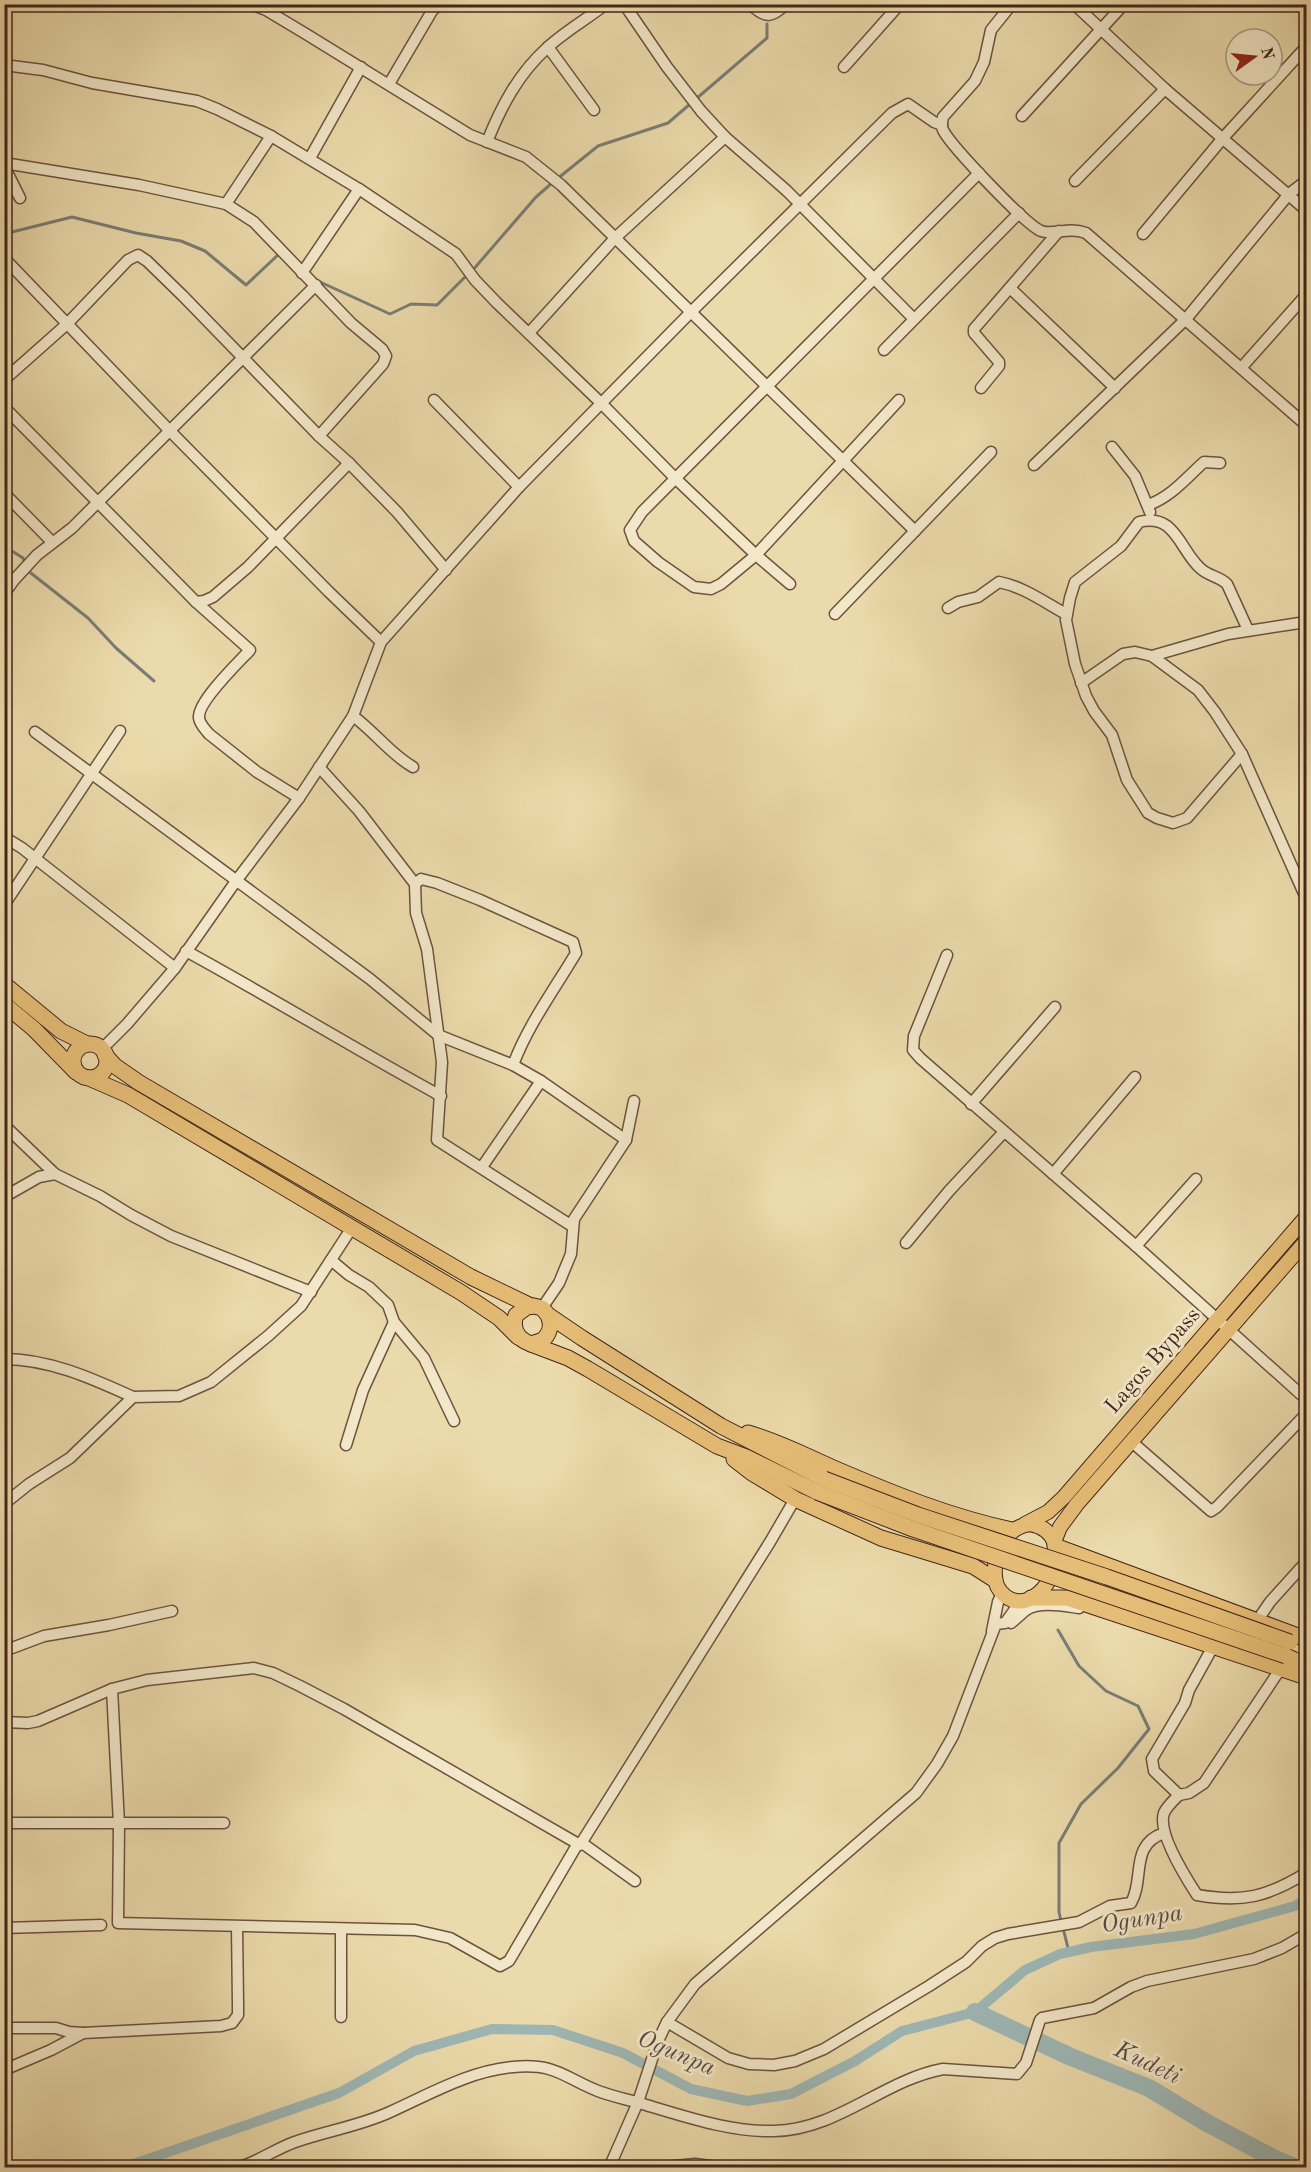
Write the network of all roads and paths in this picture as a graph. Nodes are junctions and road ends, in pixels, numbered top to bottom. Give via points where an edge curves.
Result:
1 (251, 4) edge
2 (439, 4) edge
3 (606, 4) edge
4 (624, 4) edge
5 (750, 4) edge
6 (786, 4) edge
7 (900, 4) edge
8 (1012, 4) edge
9 (1074, 4) edge
10 (1124, 4) edge
11 (1303, 4) edge
12 (1306, 8) edge
13 (1101, 30) junction
14 (548, 47) junction
15 (1306, 47) edge
16 (4, 65) edge
17 (361, 67) junction
18 (844, 67) dead end
19 (389, 84) junction
20 (1165, 89) junction
21 (594, 110) dead end
22 (1022, 116) dead end
23 (942, 125) junction
24 (271, 136) junction
25 (725, 137) junction
26 (1223, 138) junction
27 (487, 142) junction
28 (310, 158) junction
29 (4, 164) edge
30 (979, 172) junction
31 (1075, 181) dead end
32 (1306, 181) edge
33 (359, 189) junction
34 (1289, 194) junction
35 (20, 198) dead end
36 (226, 204) junction
37 (800, 205) junction
38 (1306, 210) edge
39 (1020, 213) junction
40 (1059, 231) junction
41 (1143, 234) dead end
42 (615, 238) junction
43 (4, 258) edge
44 (302, 273) junction
45 (873, 277) junction
46 (316, 285) junction
47 (1010, 288) junction
48 (1306, 295) edge
49 (690, 313) junction
50 (914, 319) junction
51 (1186, 319) junction
52 (67, 324) junction
53 (529, 333) junction
54 (884, 350) dead end
55 (244, 360) junction
56 (1242, 367) junction
57 (4, 380) edge
58 (766, 386) junction
59 (1115, 387) junction
60 (981, 388) dead end
61 (434, 400) dead end
62 (899, 400) dead end
63 (602, 404) junction
64 (4, 407) edge
65 (1305, 421) edge
66 (170, 431) junction
67 (319, 436) junction
68 (1112, 447) dead end
69 (991, 453) dead end
70 (842, 462) junction
71 (349, 463) junction
72 (1220, 463) dead end
73 (1034, 465) dead end
74 (675, 478) junction
75 (519, 487) junction
76 (4, 493) edge
77 (98, 503) junction
78 (1148, 505) junction
79 (1152, 521) junction
80 (915, 531) junction
81 (277, 538) junction
82 (52, 542) junction
83 (756, 555) junction
84 (446, 570) junction
85 (790, 584) dead end
86 (4, 594) edge
87 (196, 602) junction
88 (948, 608) dead end
89 (835, 614) dead end
90 (1066, 614) junction
91 (1306, 622) edge
92 (1248, 630) junction
93 (381, 642) junction
94 (1152, 656) junction
95 (1081, 683) junction
96 (353, 716) junction
97 (120, 731) dead end
98 (35, 732) dead end
99 (1242, 754) junction
100 (319, 767) junction
101 (413, 767) dead end
102 (91, 775) junction
103 (299, 798) junction
104 (4, 837) edge
105 (35, 858) junction
106 (236, 881) junction
107 (415, 884) junction
108 (1306, 898) edge
109 (4, 905) edge
110 (186, 951) junction
111 (947, 955) dead end
112 (175, 968) junction
113 (4, 984) edge
114 (4, 1004) edge
115 (1055, 1006) dead end
116 (438, 1035) junction
117 (87, 1044) junction
118 (104, 1052) junction
119 (513, 1065) junction
120 (83, 1076) junction
121 (1135, 1077) dead end
122 (541, 1081) junction
123 (441, 1096) junction
124 (634, 1101) dead end
125 (971, 1104) junction
126 (4, 1125) edge
127 (1004, 1132) junction
128 (626, 1140) junction
129 (482, 1167) junction
130 (55, 1174) junction
131 (1053, 1174) junction
132 (1196, 1179) dead end
133 (4, 1197) edge
134 (1306, 1217) edge
135 (572, 1226) junction
136 (351, 1229) junction
137 (1306, 1241) edge
138 (906, 1243) dead end
139 (1136, 1246) junction
140 (331, 1260) junction
141 (311, 1292) junction
142 (540, 1310) junction
143 (1217, 1320) junction
144 (394, 1322) junction
145 (1229, 1330) junction
146 (525, 1340) junction
147 (4, 1359) edge
148 (133, 1397) junction
149 (1306, 1399) edge
150 (1306, 1414) edge
151 (454, 1421) dead end
152 (722, 1426) junction
153 (1132, 1442) junction
154 (346, 1445) dead end
155 (717, 1446) junction
156 (820, 1485) junction
157 (795, 1499) junction
158 (4, 1504) edge
159 (1018, 1527) junction
160 (1054, 1544) junction
161 (1306, 1562) edge
162 (998, 1586) junction
163 (1026, 1600) junction
164 (172, 1611) dead end
165 (1257, 1621) junction
166 (996, 1624) junction
167 (1148, 1624) junction
168 (1306, 1639) edge
169 (988, 1648) junction
170 (1306, 1649) edge
171 (4, 1651) edge
172 (1210, 1652) junction
173 (1284, 1660) junction
174 (1306, 1665) edge
175 (1306, 1677) edge
176 (112, 1689) junction
177 (4, 1722) edge
178 (1179, 1795) junction
179 (4, 1823) edge
180 (224, 1823) dead end
181 (118, 1824) junction
182 (1164, 1833) junction
183 (580, 1844) junction
184 (1306, 1873) edge
185 (635, 1881) dead end
186 (101, 1925) dead end
187 (237, 1927) junction
188 (4, 1928) edge
189 (341, 1929) junction
190 (1306, 1934) edge
191 (341, 2017) dead end
192 (667, 2022) junction
193 (4, 2028) edge
194 (83, 2032) junction
195 (4, 2070) edge
196 (639, 2099) junction
197 (612, 2166) edge
198 (237, 2168) edge
199 (655, 2168) edge
200 (726, 2168) edge

1 - 17 street
2 - 19 street
3 - 14 street
4 - 25 street via 690,99
5 - 6 street via 768,16
7 - 18 street
8 - 23 street via 992,30 975,81 948,110
9 - 13 street
10 - 13 street
11 - 12 street
13 - 20 street
13 - 22 street
14 - 21 street
14 - 27 street via 509,95
15 - 26 street
16 - 24 street via 196,100
17 - 19 street
17 - 28 street
19 - 27 street
20 - 26 street
20 - 31 street
23 - 30 street
23 - 37 street via 908,104 903,105
24 - 28 street
24 - 36 street
25 - 37 street
25 - 42 street
26 - 34 street
26 - 41 street
27 - 42 street via 526,158 548,174
28 - 33 street
29 - 35 street
29 - 36 street via 139,185
30 - 39 street
30 - 45 street
32 - 34 street
33 - 44 street
33 - 53 street via 456,254 475,280
34 - 38 street
34 - 51 street
36 - 44 street via 254,222
37 - 45 street
37 - 49 street
39 - 40 street via 1042,231
39 - 50 street
40 - 47 street
40 - 51 street via 1076,229 1086,233
42 - 49 street
42 - 53 street
43 - 52 street
44 - 46 street
45 - 50 street
45 - 58 street
46 - 55 street
46 - 67 street via 386,356
47 - 59 street
47 - 60 street via 974,329 999,362
48 - 56 street
49 - 58 street
49 - 63 street
50 - 54 street
51 - 56 street
51 - 59 street
52 - 55 street via 128,260 138,255
52 - 57 street
52 - 66 street
53 - 63 street
55 - 66 street
55 - 67 street
56 - 65 street
58 - 70 street
58 - 74 street
59 - 73 street
61 - 75 street
62 - 70 street
63 - 74 street
63 - 75 street
64 - 77 street
66 - 77 street
66 - 81 street
67 - 71 street
68 - 78 street via 1135,476
69 - 80 street
70 - 80 street
70 - 83 street
71 - 81 street
71 - 84 street
72 - 78 street via 1204,462 1174,491
74 - 83 street
74 - 83 street via 634,521 630,530 634,541 658,562 703,589 721,584
75 - 84 street
76 - 82 street
77 - 82 street
77 - 87 street
78 - 79 street
79 - 90 street via 1138,522 1111,556 1075,582
79 - 92 street via 1173,531 1207,574 1227,584
80 - 89 street
81 - 87 street via 213,597
81 - 93 street
82 - 86 street
83 - 85 street
84 - 93 street
87 - 103 street via 250,650 200,711 203,727 257,772
88 - 90 street via 978,597 999,582 1032,594
90 - 95 street
91 - 92 street
92 - 94 street
93 - 96 street
94 - 95 street via 1123,654
94 - 99 street via 1197,690
95 - 99 street via 1090,705 1112,735 1127,780 1148,813 1157,818 1173,823 1186,818
96 - 100 street
96 - 101 street
97 - 102 street
98 - 102 street
99 - 108 street
100 - 103 street
100 - 107 street via 359,811
102 - 105 street
102 - 106 street
103 - 106 street
104 - 105 street
105 - 109 street
105 - 112 street
106 - 110 street
106 - 116 street via 370,979
107 - 116 street via 416,913 427,949
107 - 119 street via 421,879 437,883 573,942 576,953 529,1029
110 - 112 street
110 - 123 street
111 - 125 street via 914,1036 914,1050
112 - 118 street
113 - 117 highway via 61,1031
114 - 120 highway
115 - 125 street
116 - 119 street
116 - 123 street
117 - 118 highway
117 - 120 highway via 78,1049 73,1060
118 - 120 highway via 104,1070
118 - 142 highway via 115,1066 138,1082 471,1277
119 - 122 street
120 - 136 highway via 128,1095
121 - 131 street
122 - 128 street
122 - 129 street
123 - 129 street via 437,1140
124 - 128 street
125 - 127 street
126 - 130 street
127 - 131 street
127 - 138 street
128 - 135 street
129 - 135 street
130 - 133 street via 39,1177
130 - 141 street via 171,1236
131 - 139 street
132 - 139 street
134 - 143 main road, Lagos Bypass
135 - 142 street via 571,1254 559,1283
136 - 140 street
136 - 146 highway via 481,1305
137 - 145 main road, Lagos Bypass
139 - 143 street
140 - 141 street
140 - 144 street via 388,1305
141 - 148 street via 287,1319 211,1382 179,1396
142 - 146 highway via 551,1323 548,1335 543,1340
142 - 146 highway via 521,1310 514,1321 515,1331
142 - 152 highway
143 - 145 street
143 - 159 main road, Lagos Bypass via 1064,1497 1048,1512
144 - 151 street via 424,1358
144 - 154 street via 363,1390
145 - 149 street
145 - 153 main road, Lagos Bypass
146 - 155 highway via 588,1368
147 - 148 street via 48,1365
148 - 158 street via 70,1458
150 - 153 street via 1211,1511
152 - 156 highway
152 - 159 highway via 772,1440 905,1499 986,1524
153 - 160 main road, Lagos Bypass via 1067,1516
155 - 156 highway
155 - 157 highway
156 - 173 highway, bridge via 913,1529
157 - 162 highway via 881,1538 973,1566
157 - 183 street
159 - 160 main road via 1037,1525 1046,1530
159 - 162 main road via 997,1556
160 - 163 main road via 1056,1563 1050,1579
160 - 165 highway
161 - 165 street
162 - 163 main road via 1011,1600
162 - 169 street
163 - 166 street via 1005,1623
163 - 167 highway via 1067,1598
164 - 171 street via 44,1636
165 - 168 highway
166 - 167 street via 1011,1624 1027,1609 1059,1605
166 - 169 street
167 - 172 street
167 - 173 highway
169 - 192 street via 953,1736 916,1793 695,1984
170 - 173 highway
172 - 173 street
172 - 178 street via 1152,1759 1155,1771
173 - 174 highway
173 - 175 highway
173 - 178 street via 1204,1784
176 - 177 street via 38,1721
176 - 181 street
176 - 183 street via 147,1680 240,1668 273,1673 344,1709
178 - 182 street via 1165,1810
179 - 181 street
180 - 181 street
181 - 187 street via 118,1923
182 - 184 street via 1197,1895 1237,1900 1257,1897
182 - 192 street via 1144,1848 1131,1903 1110,1906 1078,1922 995,1938 929,1986 824,2049 795,2061 749,2064 728,2058
183 - 185 street
183 - 189 street via 504,1965 434,1933
186 - 188 street
187 - 189 street
187 - 194 street via 238,2015 232,2023
189 - 191 street
190 - 196 street via 1254,1959 1147,1981 1099,2006 1040,2020 1026,2063 1020,2072 1011,2075 934,2071 901,2083 840,2115 786,2130 700,2122
192 - 196 street
193 - 194 street
194 - 195 street
196 - 197 street
196 - 198 street via 596,2090 544,2067 495,2070 456,2081 376,2118 296,2142
199 - 200 street via 696,2164

